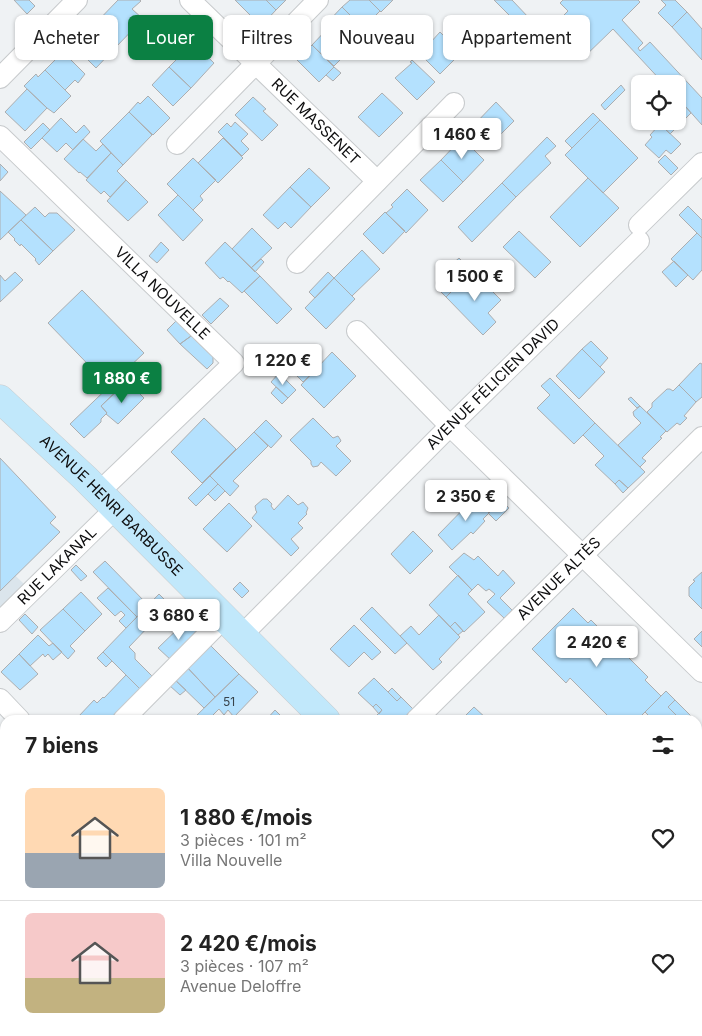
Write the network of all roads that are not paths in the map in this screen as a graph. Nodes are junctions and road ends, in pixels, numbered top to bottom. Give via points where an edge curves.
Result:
1 (77, 0) edge
2 (190, 0) edge
3 (318, 0) edge
4 (256, 64) junction
5 (4, 67) edge
6 (454, 103) dead end
7 (0, 136) edge
8 (177, 144) dead end
9 (702, 163) edge
10 (377, 181) junction
11 (297, 263) dead end
12 (356, 331) dead end
13 (0, 399) edge
14 (450, 426) junction
15 (702, 437) edge
16 (107, 501) junction
17 (583, 555) junction
18 (0, 622) edge
19 (233, 627) junction
20 (702, 672) edge
21 (0, 699) edge
22 (15, 715) edge
23 (128, 715) edge
24 (321, 715) edge
25 (421, 715) edge

1 - 5 street
2 - 4 street, RUE MASSENET
3 - 4 street
4 - 8 street
4 - 10 street, RUE MASSENET
6 - 10 street
7 - 16 street, VILLA NOUVELLE via 234,363
9 - 14 street, AVENUE FÉLICIEN DAVID via 639,233
10 - 11 street
12 - 14 street
13 - 16 main road, AVENUE HENRI BARBUSSE
14 - 17 street
14 - 19 street, AVENUE FÉLICIEN DAVID
15 - 17 street, AVENUE ALTÈS
16 - 18 street, RUE LAKANAL
16 - 19 main road, AVENUE HENRI BARBUSSE
17 - 20 street
17 - 25 street, AVENUE ALTÈS
19 - 23 street, AVENUE FÉLICIEN DAVID
19 - 24 main road, AVENUE HENRI BARBUSSE
21 - 22 street

